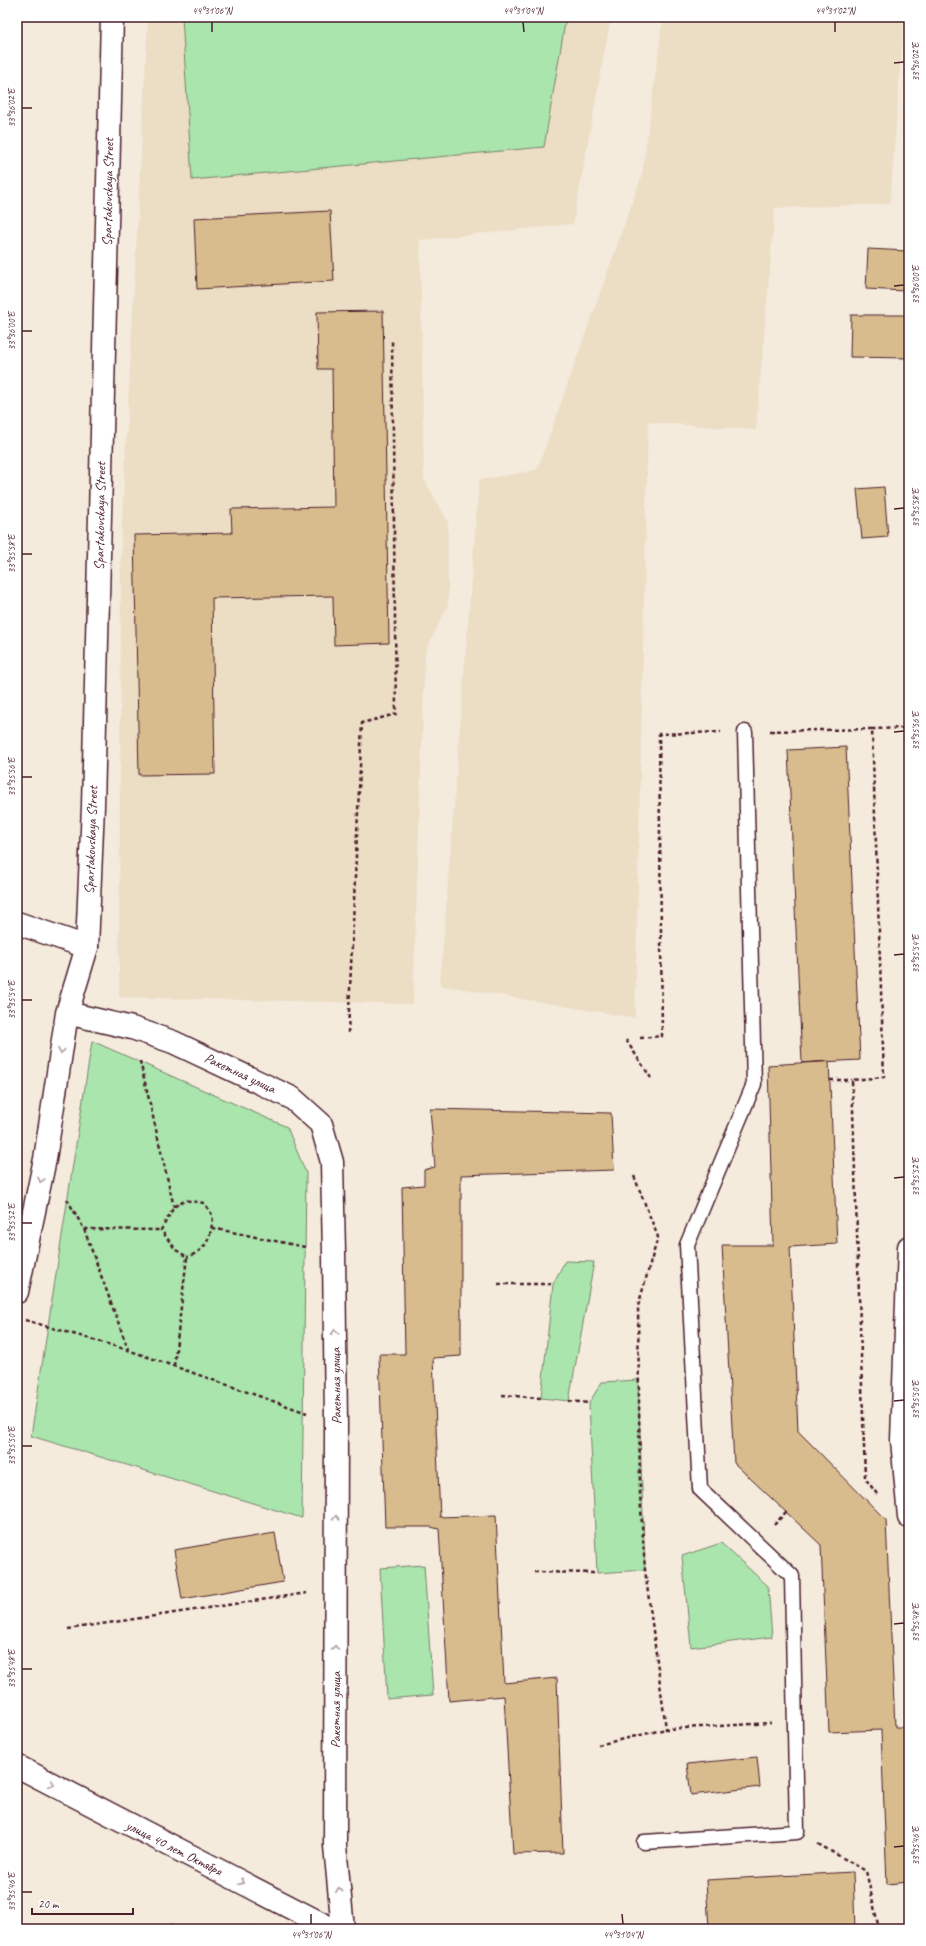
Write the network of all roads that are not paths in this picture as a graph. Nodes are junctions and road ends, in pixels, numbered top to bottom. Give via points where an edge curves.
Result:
1 (112, 17) edge
2 (745, 732) dead end
3 (17, 923) edge
4 (87, 947) junction
5 (67, 1013) junction
6 (909, 1247) edge
7 (17, 1292) edge
8 (909, 1517) edge
9 (17, 1766) edge
10 (644, 1842) dead end
11 (332, 1929) edge
12 (344, 1929) edge

1 - 4 main road, Spartakovskaya Street via 93,806
2 - 10 lane via 754,1084 687,1245 700,1489 792,1576 797,1832
3 - 4 main road
4 - 5 main road, Spartakovskaya Street
5 -> 7 main road, Spartakovskaya Street via 45,1160
12 -> 5 main road, Ракетная улица via 335,1846 336,1423 332,1162 321,1124 292,1098 173,1042 132,1028
6 - 8 main road via 902,1440
9 -> 11 main road, улица 40 лет Октября

